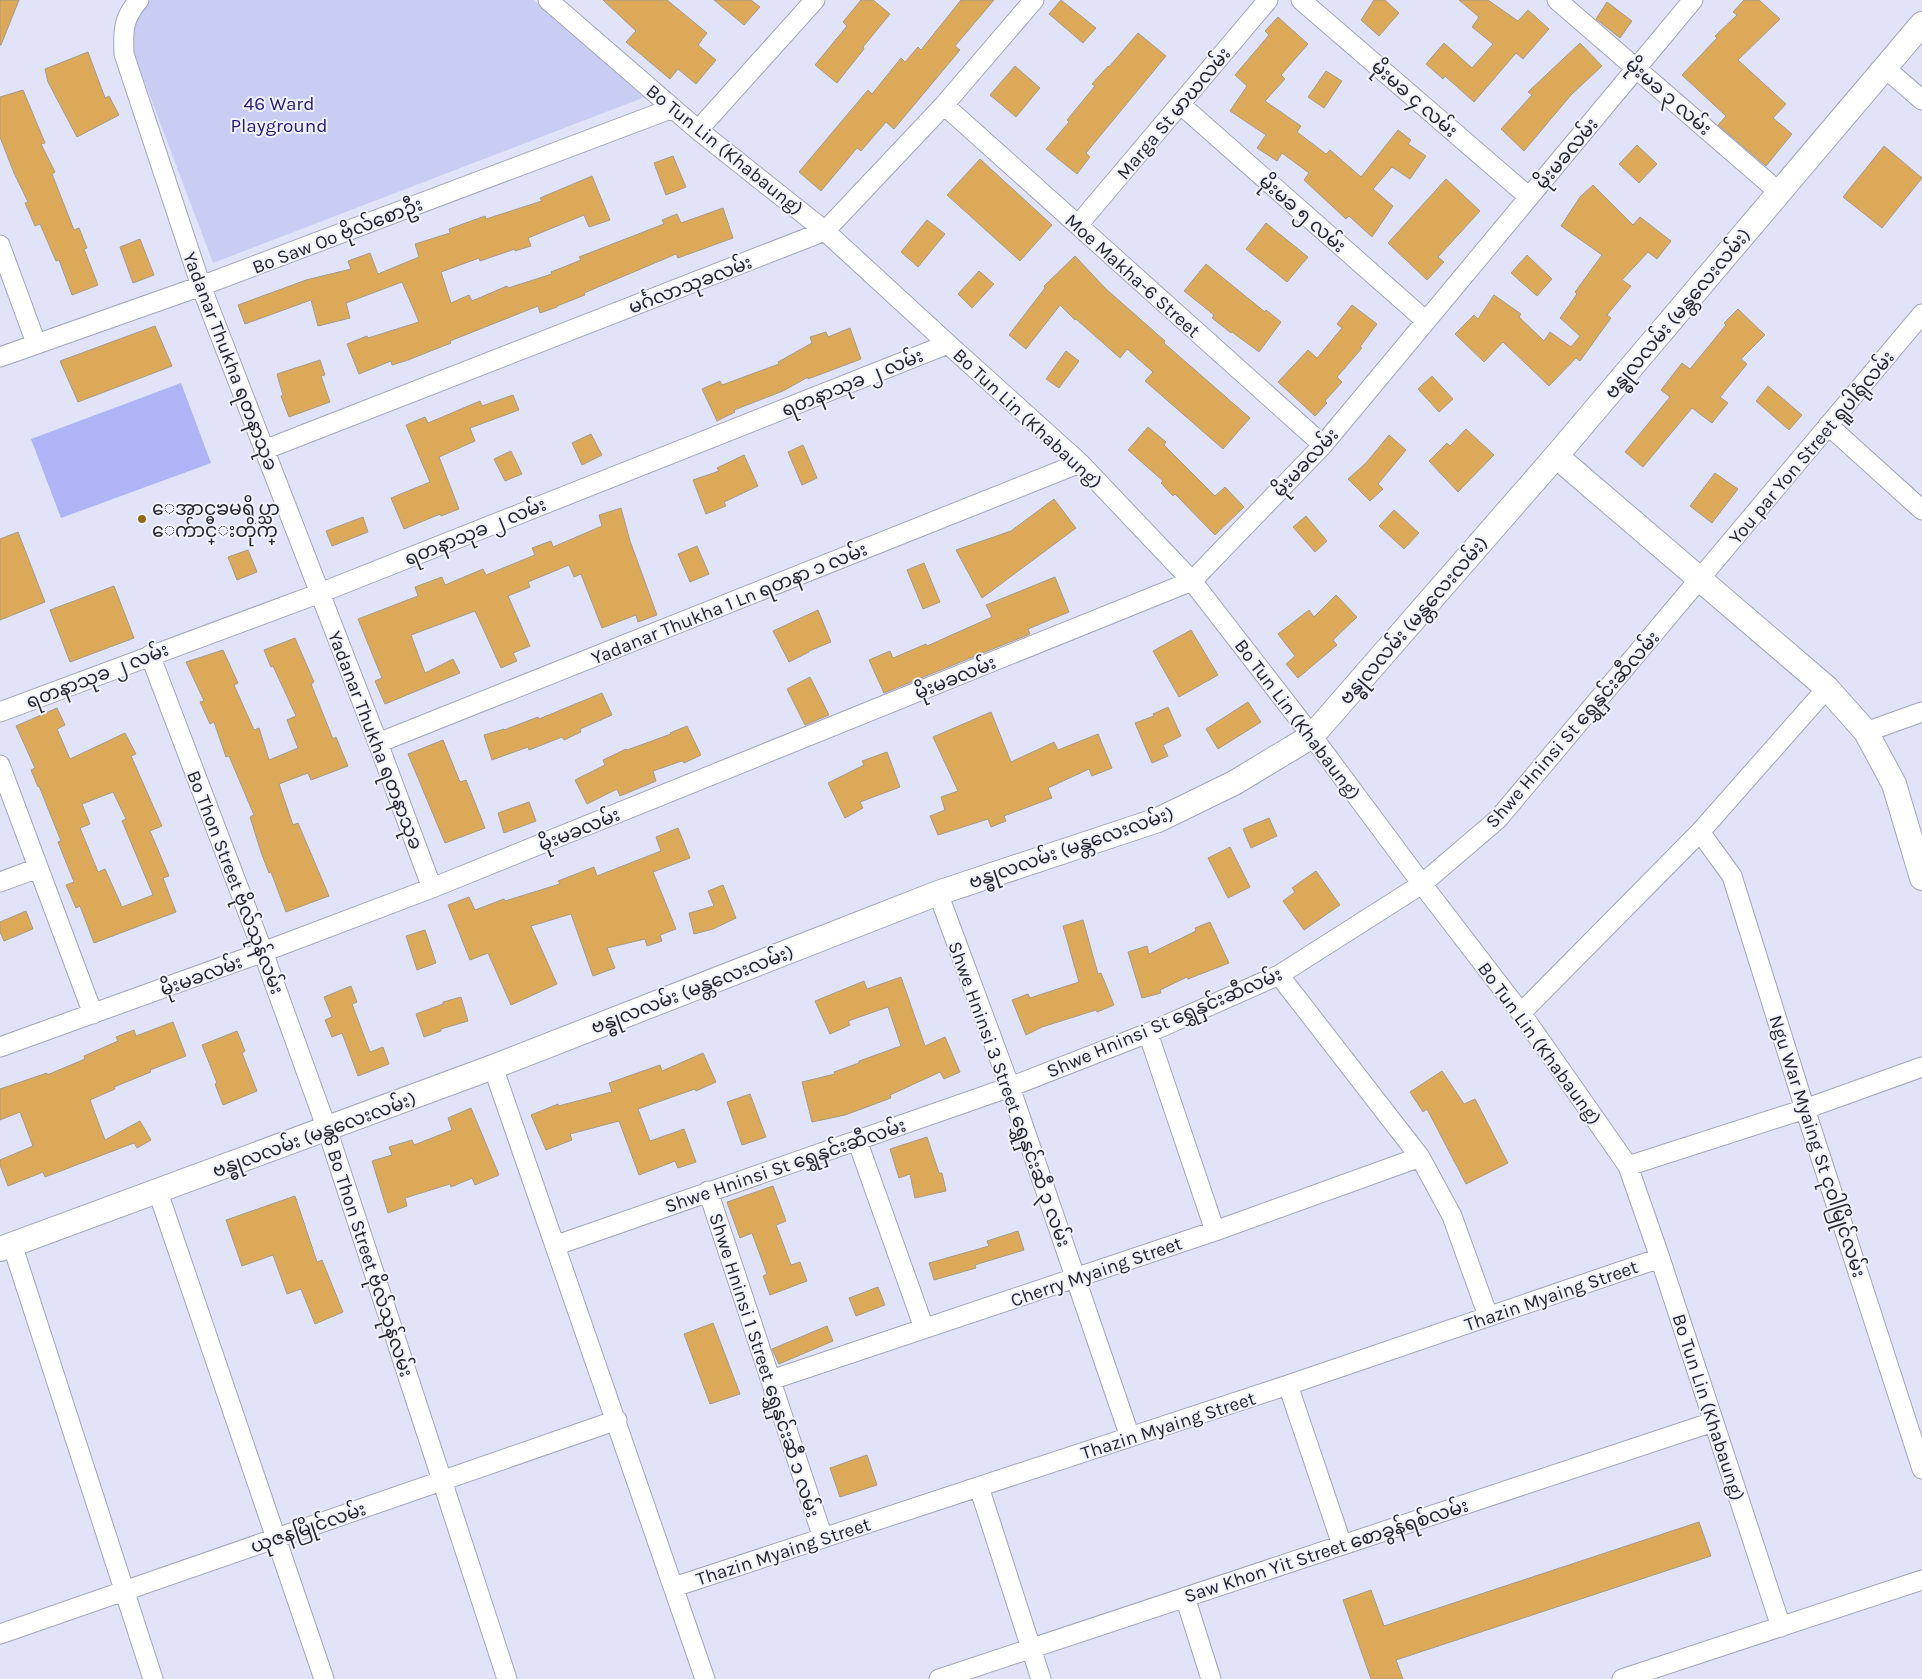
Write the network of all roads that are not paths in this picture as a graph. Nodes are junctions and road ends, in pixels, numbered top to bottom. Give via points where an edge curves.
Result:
1 (139, 0) edge
2 (548, 0) edge
3 (1034, 0) edge
4 (1268, 0) edge
5 (1301, 0) edge
6 (1557, 0) edge
7 (1693, 0) edge
8 (813, 1) edge
9 (1922, 24) edge
10 (1636, 68) junction
11 (1885, 68) junction
12 (1922, 100) edge
13 (1180, 104) junction
14 (944, 105) junction
15 (673, 108) junction
16 (698, 130) junction
17 (1780, 193) junction
18 (1529, 197) junction
19 (1078, 225) junction
20 (825, 231) junction
21 (0, 245) edge
22 (201, 286) junction
23 (1922, 314) edge
24 (1426, 321) junction
25 (36, 343) junction
26 (948, 344) junction
27 (0, 357) edge
28 (1828, 425) junction
29 (1323, 445) junction
30 (264, 450) junction
31 (1556, 456) junction
32 (1080, 463) junction
33 (1922, 510) edge
34 (1700, 579) junction
35 (1192, 582) junction
36 (320, 593) junction
37 (150, 655) junction
38 (1827, 688) junction
39 (0, 712) edge
40 (1922, 712) edge
41 (1866, 732) junction
42 (1312, 736) junction
43 (378, 743) junction
44 (0, 765) edge
45 (1700, 832) junction
46 (38, 868) junction
47 (1922, 878) edge
48 (0, 882) edge
49 (1422, 884) junction
50 (432, 888) junction
51 (938, 893) junction
52 (263, 952) junction
53 (1279, 975) junction
54 (1521, 1013) junction
55 (93, 1014) junction
56 (1148, 1033) junction
57 (0, 1047) edge
58 (493, 1067) junction
59 (1922, 1067) edge
60 (1010, 1087) junction
61 (1806, 1109) junction
62 (327, 1129) junction
63 (856, 1140) junction
64 (1420, 1157) junction
65 (1628, 1166) junction
66 (708, 1191) junction
67 (158, 1192) junction
68 (1215, 1231) junction
69 (556, 1245) junction
70 (6, 1247) edge
71 (1660, 1258) junction
72 (1075, 1278) junction
73 (1488, 1316) junction
74 (924, 1328) junction
75 (771, 1380) junction
76 (1288, 1385) junction
77 (617, 1420) junction
78 (1713, 1422) junction
79 (1130, 1437) junction
80 (1922, 1469) edge
81 (442, 1480) junction
82 (979, 1487) junction
83 (276, 1538) junction
84 (823, 1538) junction
85 (1342, 1545) junction
86 (1922, 1580) edge
87 (674, 1587) junction
88 (124, 1591) junction
89 (1185, 1597) junction
90 (1781, 1627) junction
91 (0, 1634) edge
92 (1031, 1649) junction
93 (1633, 1677) edge
94 (153, 1679) edge
95 (324, 1679) edge
96 (508, 1679) edge
97 (705, 1679) edge
98 (939, 1679) edge
99 (1041, 1679) edge
100 (1211, 1679) edge

1 - 22 street, Yadanar Thukha ရတနာသုခ via 131,9 123,30 124,54
2 - 15 street, Bo Tun Lin (Khabaung)
3 - 14 street, မင်္ဂလာသုခလမ်း
4 - 13 street, Marga St မာဃလမ်း
5 - 18 street, မိုးမခ ၄ လမ်း
6 - 10 street, မိုးမခ ၃ လမ်း
7 - 10 street, မိုးမခလမ်း
8 - 16 street
9 - 11 street, ဗန္ဓုလလမ်း (မန္တလေးလမ်း)
10 - 17 street, မိုးမခ ၃ လမ်း
10 - 18 street, မိုးမခလမ်း
11 - 12 street
11 - 17 street, ဗန္ဓုလလမ်း (မန္တလေးလမ်း)
13 - 19 street, Marga St မာဃလမ်း
13 - 24 street, မိုးမခ ၅ လမ်း
14 - 19 street, Moe Makha-6 Street
14 - 20 street, မင်္ဂလာသုခလမ်း
15 - 16 street, Bo Tun Lin (Khabaung)
15 - 22 street, Bo Saw Oo ဗိုလ်စောဦး
16 - 20 street, Bo Tun Lin (Khabaung)
17 - 31 street, ဗန္ဓုလလမ်း (မန္တလေးလမ်း)
18 - 24 street, မိုးမခလမ်း
19 - 29 street, Moe Makha-6 Street
20 - 26 street, Bo Tun Lin (Khabaung)
20 - 30 street, မင်္ဂလာသုခလမ်း
21 - 25 street
22 - 25 street, Bo Saw Oo ဗိုလ်စောဦး
22 - 30 street, Yadanar Thukha ရတနာသုခ
23 - 28 street, You par Yon Street ရူပါရုံလမ်း
24 - 29 street, မိုးမခလမ်း
25 - 27 street, Bo Saw Oo ဗိုလ်စောဦး
26 - 32 street, Bo Tun Lin (Khabaung)
26 - 36 street, ရတနာသုခ ၂ လမ်း
28 - 33 street
28 - 34 street, You par Yon Street ရူပါရုံလမ်း
29 - 35 street, မိုးမခလမ်း
30 - 36 street, Yadanar Thukha ရတနာသုခ
31 - 34 street
31 - 42 street, ဗန္ဓုလလမ်း (မန္တလေးလမ်း)
32 - 35 street, Bo Tun Lin (Khabaung)
32 - 43 street, Yadanar Thukha 1 Ln ရတနာ ၁ လမ်း
34 - 38 street
34 - 49 street, Shwe Hninsi St ရွှေနှင်းဆီလမ်း via 1498,819
35 - 42 street, Bo Tun Lin (Khabaung)
35 - 50 street, မိုးမခလမ်း
36 - 37 street, ရတနာသုခ ၂ လမ်း
36 - 43 street, Yadanar Thukha ရတနာသုခ
37 - 39 street, ရတနာသုခ ၂ လမ်း
37 - 52 street, Bo Thon Street ဗိုလ်သုန်လမ်း
38 - 41 street
38 - 45 street
40 - 41 street
41 - 47 street via 1894,784
42 - 49 street, Bo Tun Lin (Khabaung)
42 - 51 street, ဗန္ဓုလလမ်း (မန္တလေးလမ်း) via 1234,783 1158,820
43 - 50 street, Yadanar Thukha ရတနာသုခ
44 - 46 street
45 - 54 street
45 - 61 street, Ngu War Myaing St ငုဝါမြိုင်လမ်း via 1732,876
46 - 48 street
46 - 55 street
49 - 53 street, Shwe Hninsi St ရွှေနှင်းဆီလမ်း
49 - 54 street, Bo Tun Lin (Khabaung)
50 - 52 street, မိုးမခလမ်း
51 - 58 street, ဗန္ဓုလလမ်း (မန္တလေးလမ်း)
51 - 60 street, Shwe Hninsi 3 Street ရွှေနှင်းဆီ ၃ လမ်း
52 - 55 street, မိုးမခလမ်း
52 - 62 street, Bo Thon Street ဗိုလ်သုန်လမ်း
53 - 56 street, Shwe Hninsi St ရွှေနှင်းဆီလမ်း
53 - 64 street
54 - 65 street, Bo Tun Lin (Khabaung)
55 - 57 street, မိုးမခလမ်း
56 - 60 street, Shwe Hninsi St ရွှေနှင်းဆီလမ်း
56 - 68 street
58 - 62 street, ဗန္ဓုလလမ်း (မန္တလေးလမ်း)
58 - 69 street
59 - 61 street
60 - 63 street, Shwe Hninsi St ရွှေနှင်းဆီလမ်း
60 - 72 street, Shwe Hninsi 3 Street ရွှေနှင်းဆီ ၃ လမ်း
61 - 65 street
61 - 80 street, Ngu War Myaing St ငုဝါမြိုင်လမ်း
62 - 67 street, ဗန္ဓုလလမ်း (မန္တလေးလမ်း)
62 - 81 street, Bo Thon Street ဗိုလ်သုန်လမ်း
63 - 66 street, Shwe Hninsi St ရွှေနှင်းဆီလမ်း
63 - 74 street
64 - 68 street, Cherry Myaing Street
64 - 73 street via 1452,1216
65 - 71 street, Bo Tun Lin (Khabaung)
66 - 69 street, Shwe Hninsi St ရွှေနှင်းဆီလမ်း
66 - 75 street, Shwe Hninsi 1 Street ရွှေနှင်းဆီ ၁ လမ်း
67 - 70 street, ဗန္ဓုလလမ်း (မန္တလေးလမ်း)
67 - 83 street
68 - 72 street, Cherry Myaing Street
69 - 77 street
70 - 88 street
71 - 73 street, Thazin Myaing Street
71 - 78 street, Bo Tun Lin (Khabaung)
72 - 74 street, Cherry Myaing Street
72 - 79 street, Shwe Hninsi 3 Street ရွှေနှင်းဆီ ၃ လမ်း
73 - 76 street, Thazin Myaing Street
74 - 75 street, Cherry Myaing Street
75 - 84 street, Shwe Hninsi 1 Street ရွှေနှင်းဆီ ၁ လမ်း
76 - 79 street, Thazin Myaing Street
76 - 85 street
77 - 81 street, ယုဇနမြိုင်လမ်း
77 - 87 street
78 - 85 street, Saw Khon Yit Street စောခွန်ရစ်လမ်း
78 - 90 street, Bo Tun Lin (Khabaung)
79 - 82 street, Thazin Myaing Street
81 - 83 street, ယုဇနမြိုင်လမ်း
81 - 96 street, Bo Thon Street ဗိုလ်သုန်လမ်း
82 - 84 street, Thazin Myaing Street
82 - 92 street
83 - 88 street, ယုဇနမြိုင်လမ်း
83 - 95 street
84 - 87 street, Thazin Myaing Street
85 - 89 street, Saw Khon Yit Street စောခွန်ရစ်လမ်း
86 - 90 street
87 - 97 street
88 - 91 street, ယုဇနမြိုင်လမ်း
88 - 94 street
89 - 92 street, Saw Khon Yit Street စောခွန်ရစ်လမ်း
89 - 100 street
90 - 93 street
92 - 98 street, Saw Khon Yit Street စောခွန်ရစ်လမ်း
92 - 99 street

